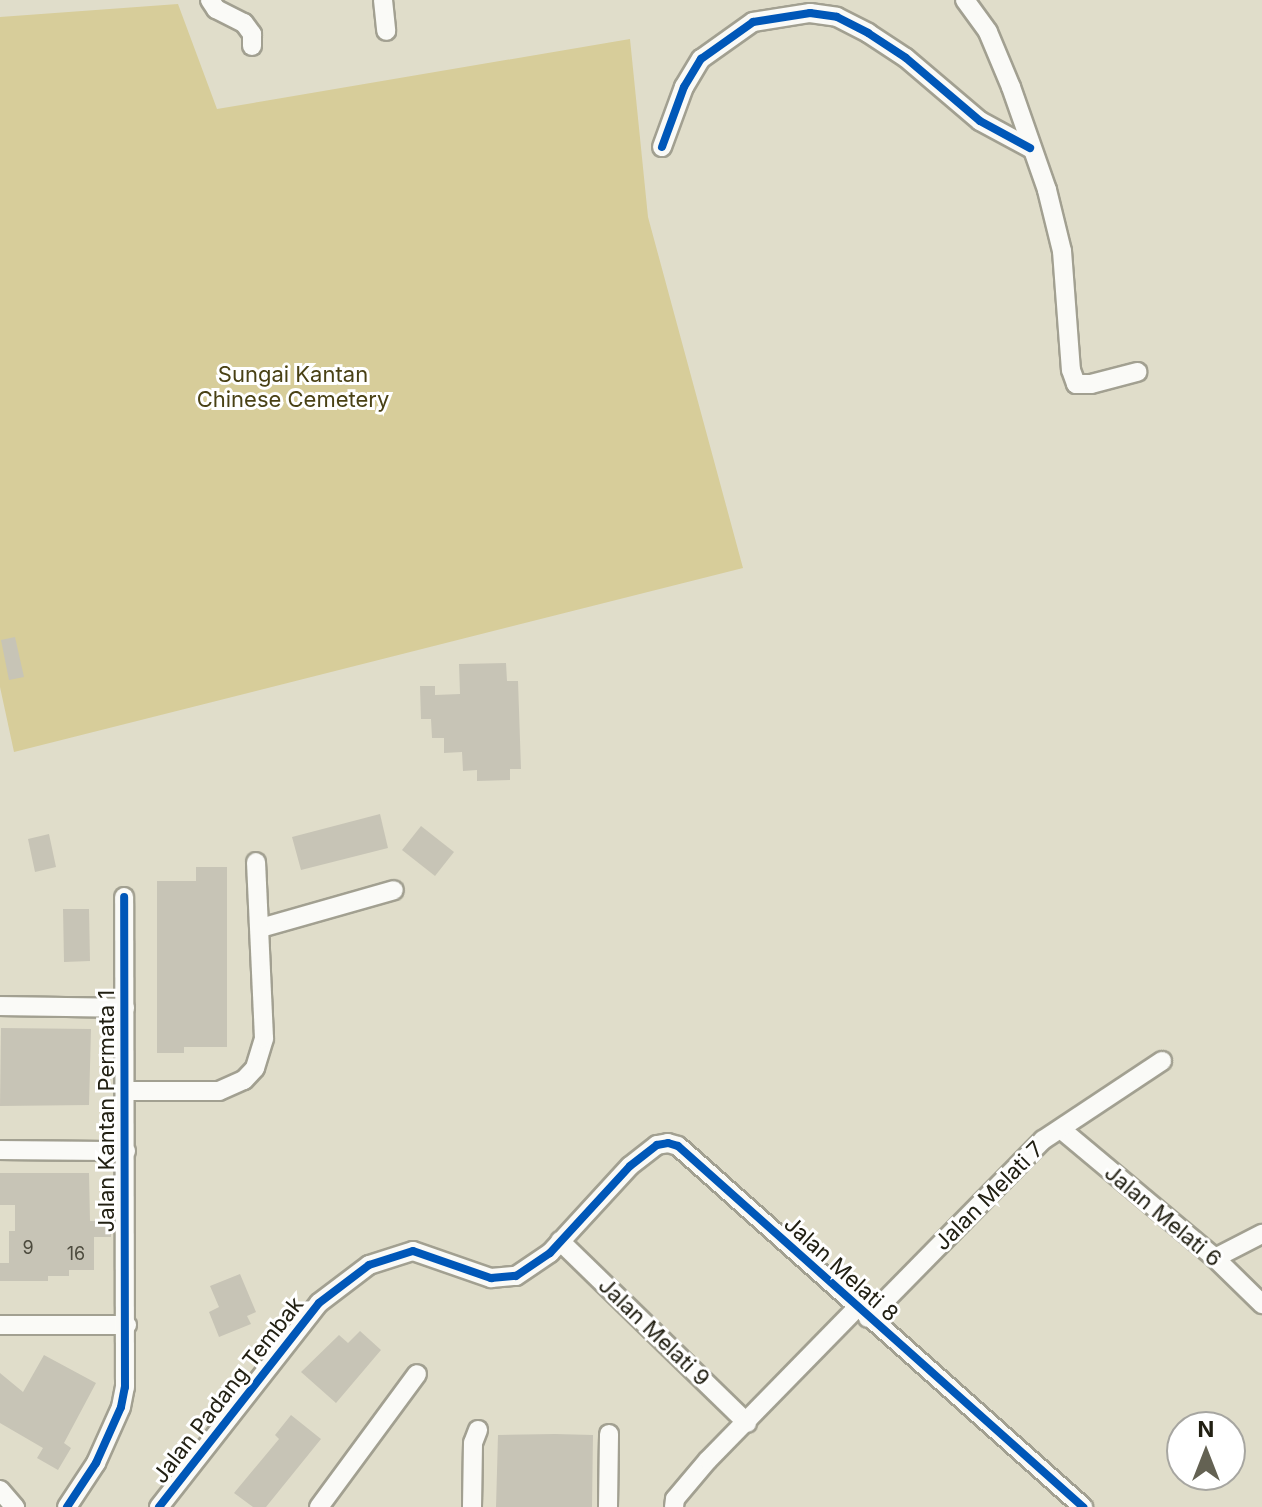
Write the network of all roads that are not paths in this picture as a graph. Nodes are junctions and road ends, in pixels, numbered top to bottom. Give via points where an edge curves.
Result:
1 (210, 0) edge
2 (383, 0) edge
3 (965, 0) edge
4 (386, 31) dead end
5 (252, 46) dead end
6 (662, 147) dead end
7 (1030, 148) junction
8 (1137, 372) dead end
9 (256, 862) dead end
10 (394, 890) dead end
11 (124, 897) dead end
12 (261, 928) junction
13 (0, 1006) edge
14 (125, 1008) junction
15 (1162, 1061) dead end
16 (125, 1091) junction
17 (1062, 1130) junction
18 (0, 1150) edge
19 (126, 1151) junction
20 (576, 1222) joint
21 (1262, 1234) edge
22 (560, 1241) junction
23 (1215, 1258) junction
24 (1262, 1304) edge
25 (862, 1314) junction
26 (0, 1325) edge
27 (127, 1325) junction
28 (417, 1374) dead end
29 (747, 1423) junction
30 (478, 1430) dead end
31 (609, 1434) dead end
32 (0, 1490) edge
33 (15, 1507) edge
34 (67, 1507) edge
35 (159, 1507) edge
36 (319, 1507) edge
37 (472, 1507) edge
38 (608, 1507) edge
39 (674, 1507) edge
40 (1083, 1507) edge

1 - 5 street via 216,9 244,23
2 - 4 street
3 - 7 street via 988,32
6 - 7 street via 684,87 701,59 753,22 810,13 837,17 868,33 980,121
7 - 8 street via 1062,251 1076,384
9 - 12 street
10 - 12 street
11 - 14 street, Jalan Kantan Permata 1
12 - 16 street via 264,1038 255,1068 244,1080 219,1091
13 - 14 street
14 - 16 street, Jalan Kantan Permata 1
15 - 17 street, Jalan Melati 7
16 - 19 street, Jalan Kantan Permata 1
17 - 23 street, Jalan Melati 6
17 - 25 street, Jalan Melati 7 via 1043,1140
18 - 19 street
19 - 27 street, Jalan Kantan Permata 1
20 - 22 street, Jalan Padang Tembak
20 - 25 street, Jalan Melati 8 via 657,1145 678,1146
21 - 23 street
22 - 29 street, Jalan Melati 9
22 - 35 street, Jalan Padang Tembak via 516,1276 491,1278 413,1251 369,1265 319,1303
23 - 24 street, Jalan Melati 6
25 - 29 street
25 - 40 street, Jalan Melati 8
26 - 27 street
27 - 34 street, Jalan Kantan Permata 1 via 121,1407 96,1463
28 - 36 street
29 - 39 street via 708,1460
30 - 37 street
31 - 38 street
32 - 33 street

